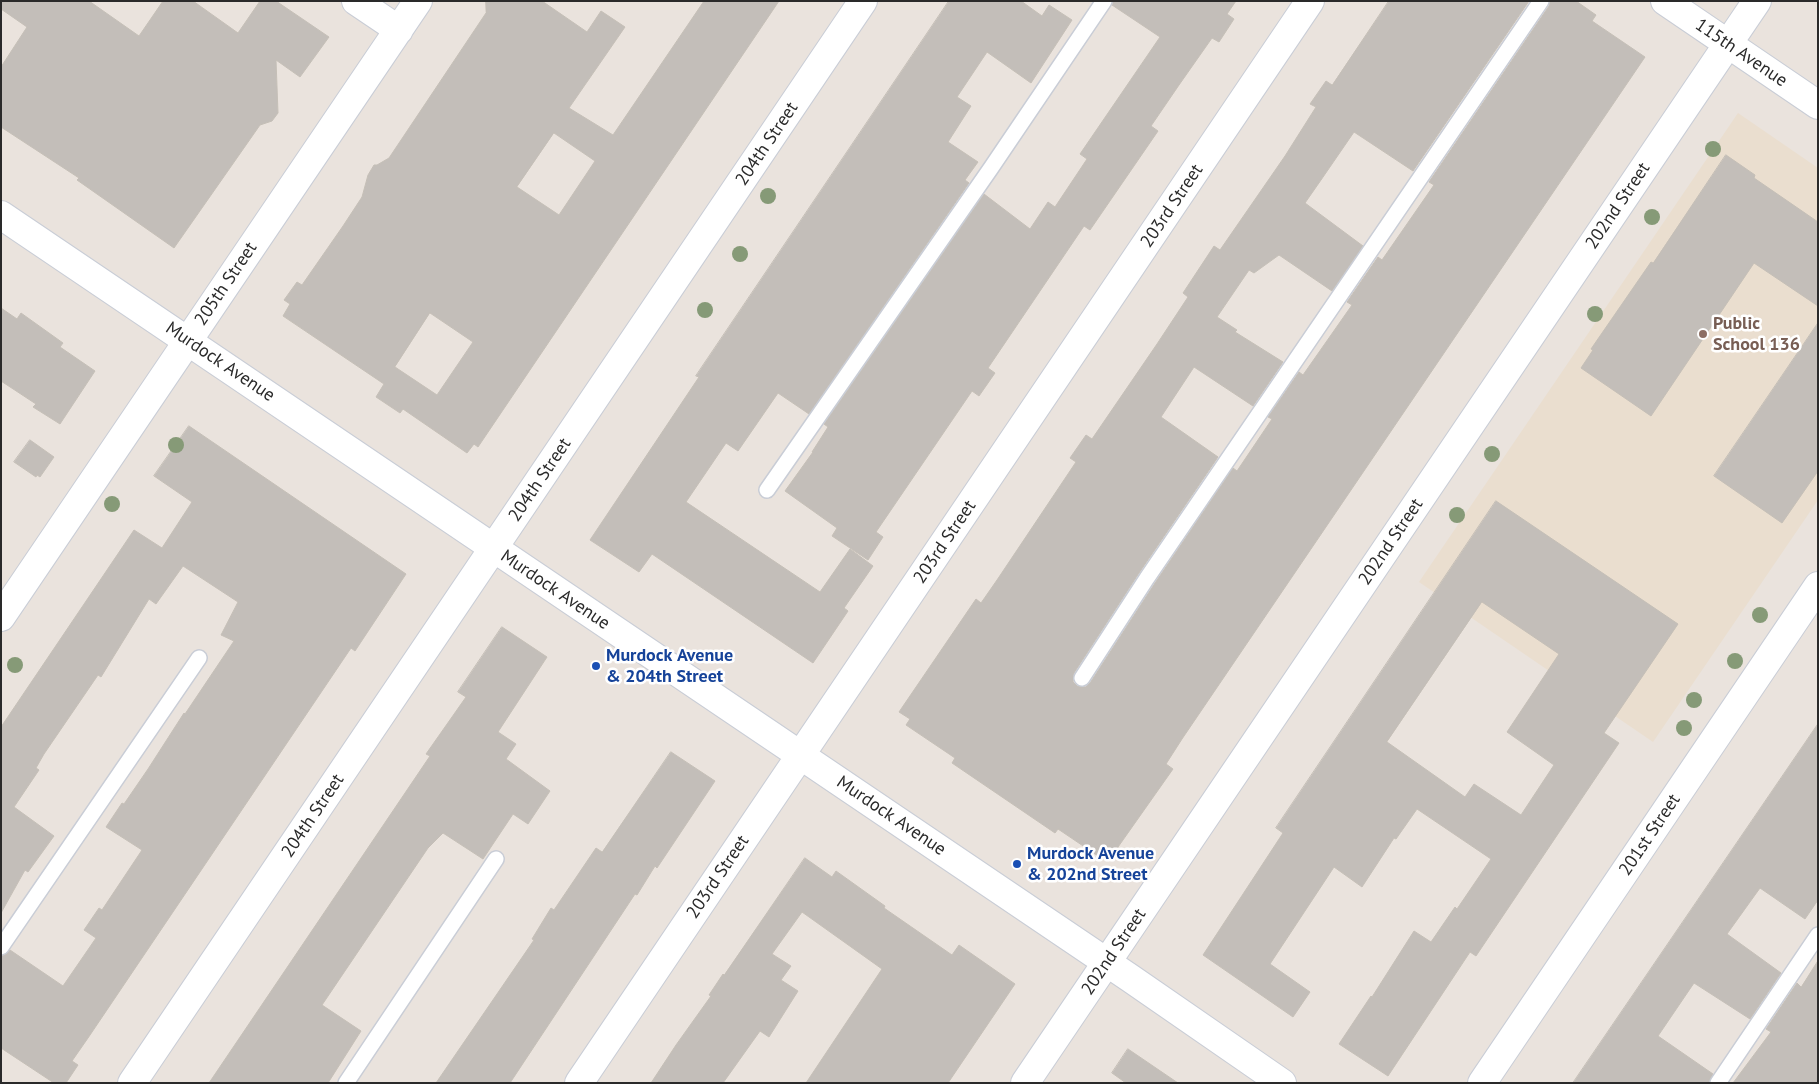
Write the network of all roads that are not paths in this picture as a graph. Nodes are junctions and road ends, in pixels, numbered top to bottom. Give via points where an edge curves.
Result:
1 (356, 1) edge
2 (418, 1) edge
3 (864, 1) edge
4 (1104, 1) edge
5 (1310, 1) edge
6 (1541, 1) edge
7 (1665, 1) edge
8 (1756, 1) edge
9 (399, 30) junction
10 (1728, 44) junction
11 (1818, 105) edge
12 (1, 215) edge
13 (188, 341) junction
14 (767, 490) dead end
15 (494, 548) junction
16 (1818, 586) edge
17 (1, 617) edge
18 (198, 658) dead end
19 (1082, 678) dead end
20 (800, 756) junction
21 (496, 859) dead end
22 (1818, 935) edge
23 (1, 947) edge
24 (1107, 962) junction
25 (132, 1083) edge
26 (346, 1083) edge
27 (579, 1083) edge
28 (1025, 1083) edge
29 (1282, 1083) edge
30 (1482, 1083) edge
31 (1718, 1083) edge

1 - 9 street
2 - 9 street, 205th Street
3 - 15 street, 204th Street
4 - 14 lane
5 - 20 street, 203rd Street
6 - 19 lane
7 - 10 street, 115th Avenue
8 - 10 street, 202nd Street
9 - 13 street, 205th Street
10 - 11 street, 115th Avenue
10 - 24 street, 202nd Street
12 - 13 street, Murdock Avenue
13 - 15 street, Murdock Avenue
13 - 17 street, 205th Street
15 - 20 street, Murdock Avenue
15 - 25 street, 204th Street
16 - 30 street, 201st Street
18 - 23 lane
20 - 24 street, Murdock Avenue
20 - 27 street, 203rd Street
21 - 26 lane
22 - 31 lane
24 - 28 street, 202nd Street
24 - 29 street, Murdock Avenue

